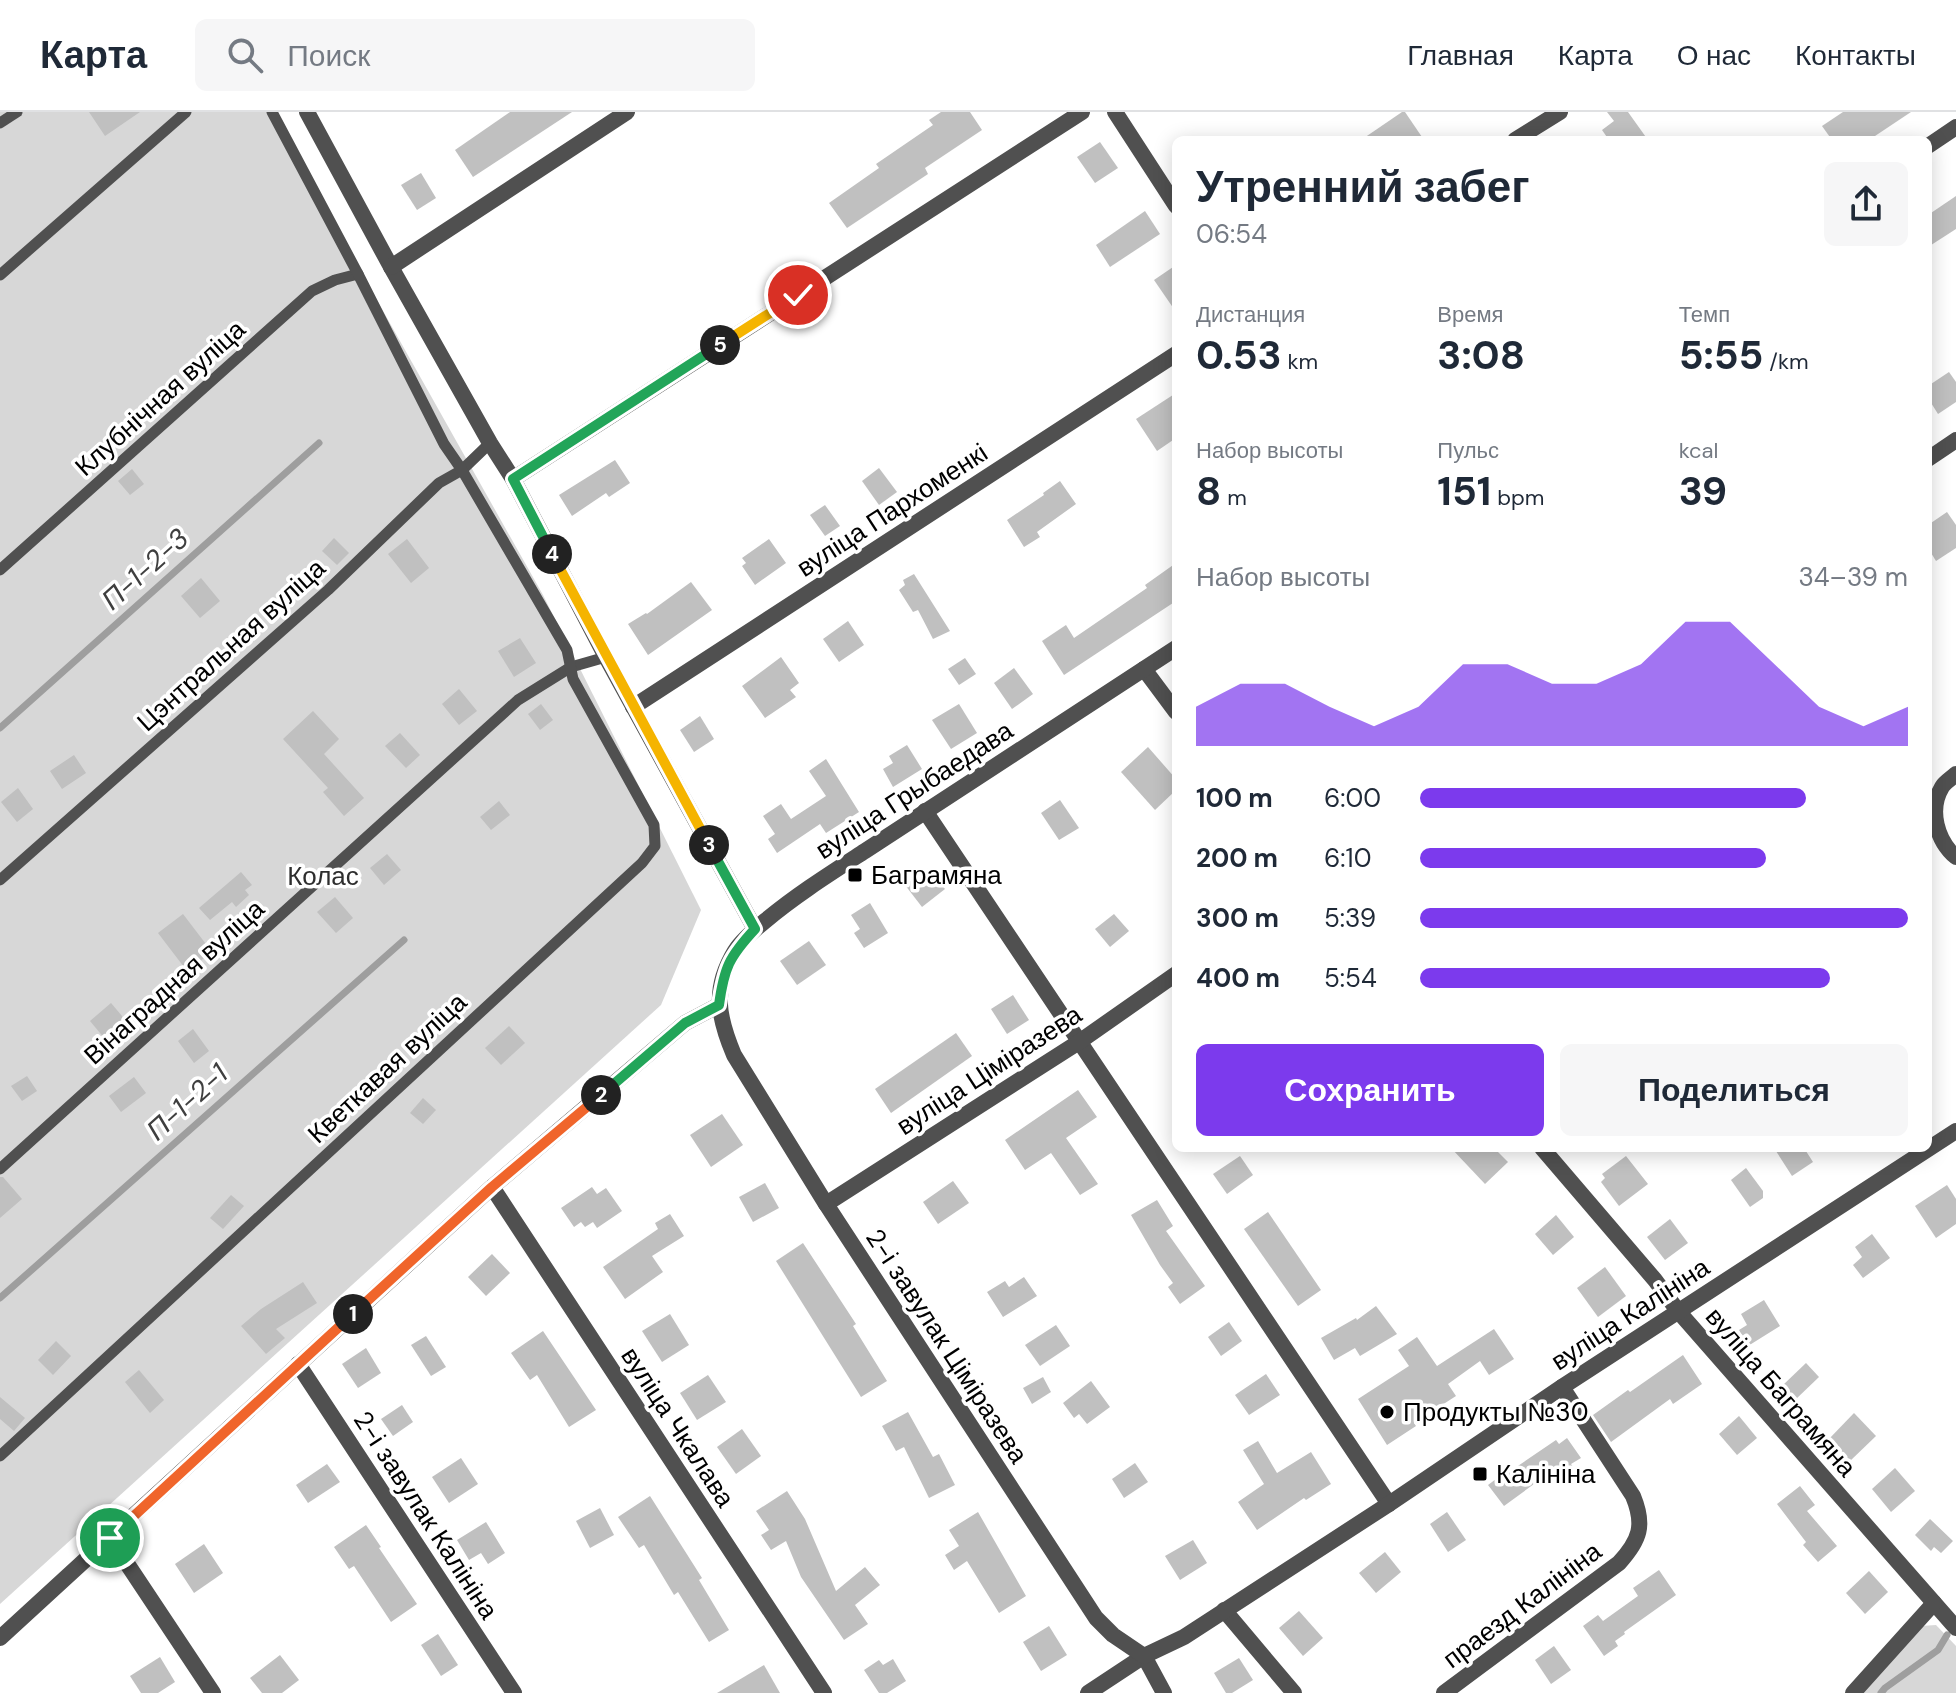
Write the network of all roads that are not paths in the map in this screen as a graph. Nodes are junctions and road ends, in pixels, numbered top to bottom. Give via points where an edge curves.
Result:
1 (17, 112) edge
2 (186, 112) edge
3 (272, 112) edge
4 (307, 112) edge
5 (627, 112) edge
6 (1082, 112) edge
7 (1115, 112) edge
8 (1560, 112) edge
9 (0, 123) edge
10 (1956, 127) edge
11 (1521, 136) edge
12 (1932, 143) edge
13 (1172, 200) edge
14 (391, 267) junction
15 (358, 274) junction
16 (0, 275) edge
17 (1172, 357) edge
18 (1956, 440) edge
19 (490, 443) junction
20 (1932, 456) edge
21 (462, 470) junction
22 (513, 479) junction
23 (0, 570) edge
24 (1172, 651) edge
25 (606, 657) junction
26 (571, 667) junction
27 (1144, 669) junction
28 (633, 707) junction
29 (1172, 707) edge
30 (1956, 774) edge
31 (925, 811) junction
32 (1956, 857) edge
33 (0, 880) edge
34 (755, 929) junction
35 (1172, 977) edge
36 (719, 1005) junction
37 (1079, 1042) junction
38 (1953, 1138) edge
39 (1932, 1151) edge
40 (1545, 1152) edge
41 (1931, 1152) edge
42 (0, 1169) edge
43 (492, 1187) junction
44 (826, 1204) junction
45 (1678, 1311) junction
46 (298, 1364) junction
47 (1562, 1387) junction
48 (0, 1456) edge
49 (1389, 1504) junction
50 (110, 1538) junction
51 (1934, 1603) junction
52 (1224, 1610) junction
53 (1956, 1628) edge
54 (0, 1638) edge
55 (1144, 1656) junction
56 (213, 1693) edge
57 (514, 1693) edge
58 (824, 1693) edge
59 (1088, 1693) edge
60 (1164, 1693) edge
61 (1294, 1693) edge
62 (1444, 1693) edge
63 (1853, 1693) edge

1 - 9 lane
2 - 16 lane
3 - 15 lane, Кветкавая вуліца
4 - 14 street
5 - 14 street
6 - 22 street
7 - 13 street
8 - 11 street
10 - 12 street
14 - 19 street
15 - 21 lane, Кветкавая вуліца
15 - 23 lane, Клубнічная вуліца via 312,291
17 - 28 street, вуліца Пархоменкі
18 - 20 street
19 - 21 lane, Цэнтральная вуліца
19 - 22 street
21 - 26 lane, Кветкавая вуліца via 555,628
21 - 33 lane, Цэнтральная вуліца via 439,483 328,590
22 - 25 street
24 - 27 street, вуліца Грыбаедава
25 - 26 lane, Вінаградная вуліца
25 - 28 street
26 - 42 lane, Вінаградная вуліца via 518,700
26 - 48 lane, Кветкавая вуліца via 654,825 655,846
27 - 29 street
27 - 31 street, вуліца Грыбаедава
28 - 34 street
30 - 32 street via 1942,786 1935,805 1937,830
31 - 34 street, вуліца Грыбаедава
31 - 37 street
34 - 36 street, вуліца Грыбаедава via 736,949 722,977
35 - 37 street, вуліца Ціміразева
36 - 43 street via 685,1023
36 - 44 street, 2-і завулак Ціміразева via 734,1055
37 - 44 street, вуліца Ціміразева
37 - 49 street
38 - 39 street, вуліца Калініна
40 - 45 street, вуліца Баграмяна
41 - 45 street, вуліца Калініна
43 - 46 street
43 - 58 street, вуліца Чкалава
44 - 55 street, 2-і завулак Ціміразева via 1096,1618
45 - 47 street, вуліца Калініна
45 - 51 street, вуліца Баграмяна
46 - 50 street
46 - 57 street, 2-і завулак Калініна
47 - 49 street, вуліца Калініна
47 - 62 street, праезд Калініна via 1633,1496 1640,1532 1619,1563
49 - 52 street, вуліца Калініна
50 - 54 street
50 - 56 street
51 - 53 street, вуліца Баграмяна
51 - 63 street
52 - 55 street, вуліца Калініна
52 - 61 street
55 - 59 street, вуліца Калініна
55 - 60 street, 2-і завулак Ціміразева

